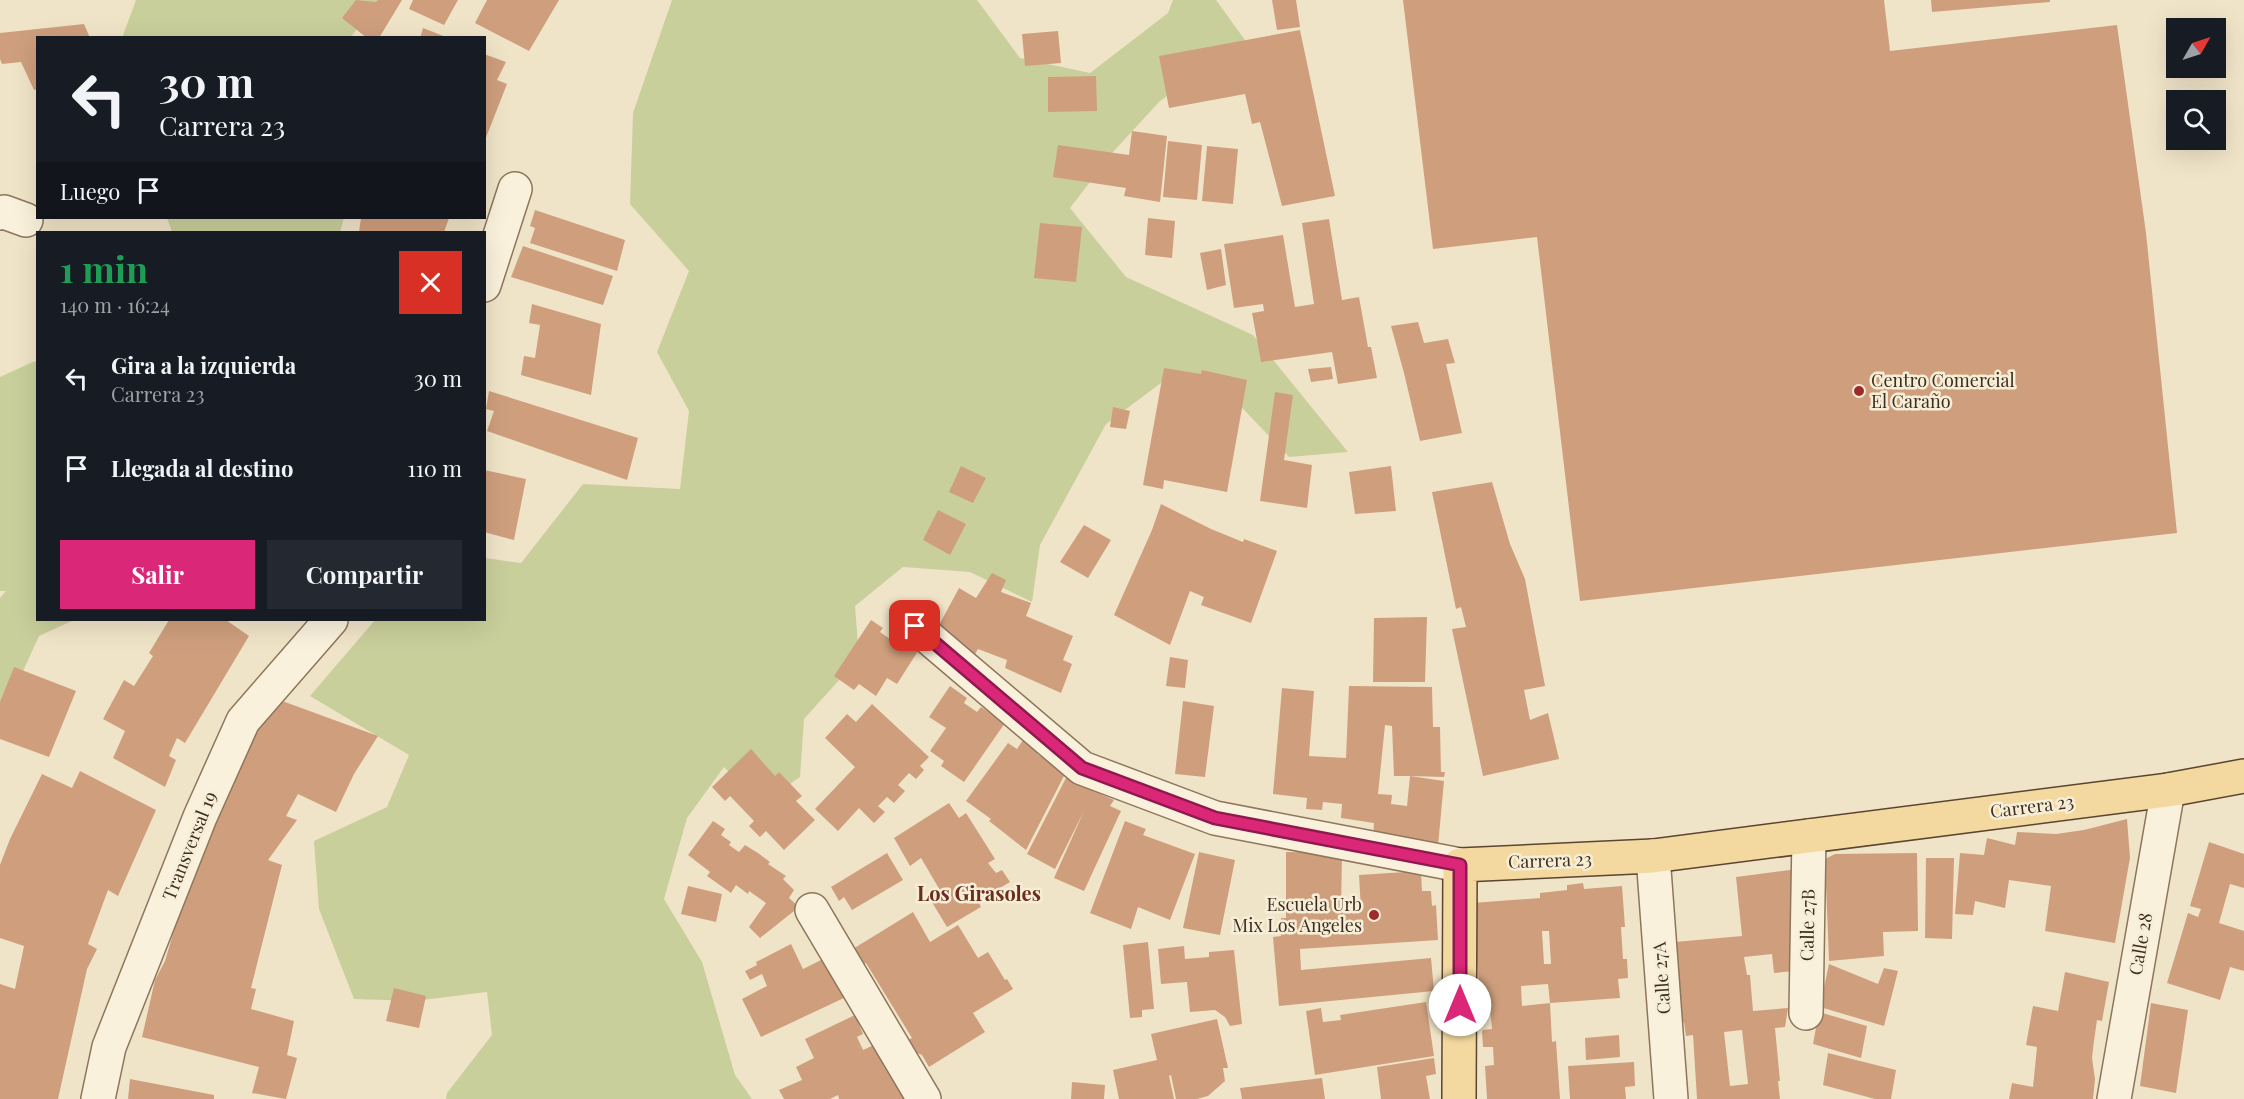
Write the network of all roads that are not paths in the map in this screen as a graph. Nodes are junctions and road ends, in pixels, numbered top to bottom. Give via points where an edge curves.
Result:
1 (515, 189) dead end
2 (486, 279) edge
3 (330, 621) edge
4 (915, 626) dead end
5 (2244, 776) edge
6 (2169, 790) junction
7 (1809, 836) junction
8 (1653, 856) junction
9 (1460, 865) junction
10 (812, 910) dead end
11 (1806, 1013) dead end
12 (98, 1099) edge
13 (924, 1099) edge
14 (1459, 1099) edge
15 (1671, 1099) edge
16 (2114, 1099) edge

1 - 2 street
3 - 12 street, Transversal 19 via 243,721 200,817 109,1047
4 - 9 street, Carrera 23 via 1082,768 1215,818
5 - 6 main road, Carrera 23
6 - 7 main road, Carrera 23
6 - 16 street, Calle 28
7 - 8 main road, Carrera 23
7 - 11 street, Calle 27B
8 - 9 main road, Carrera 23
8 - 15 street, Calle 27A
9 - 14 main road
10 - 13 street

